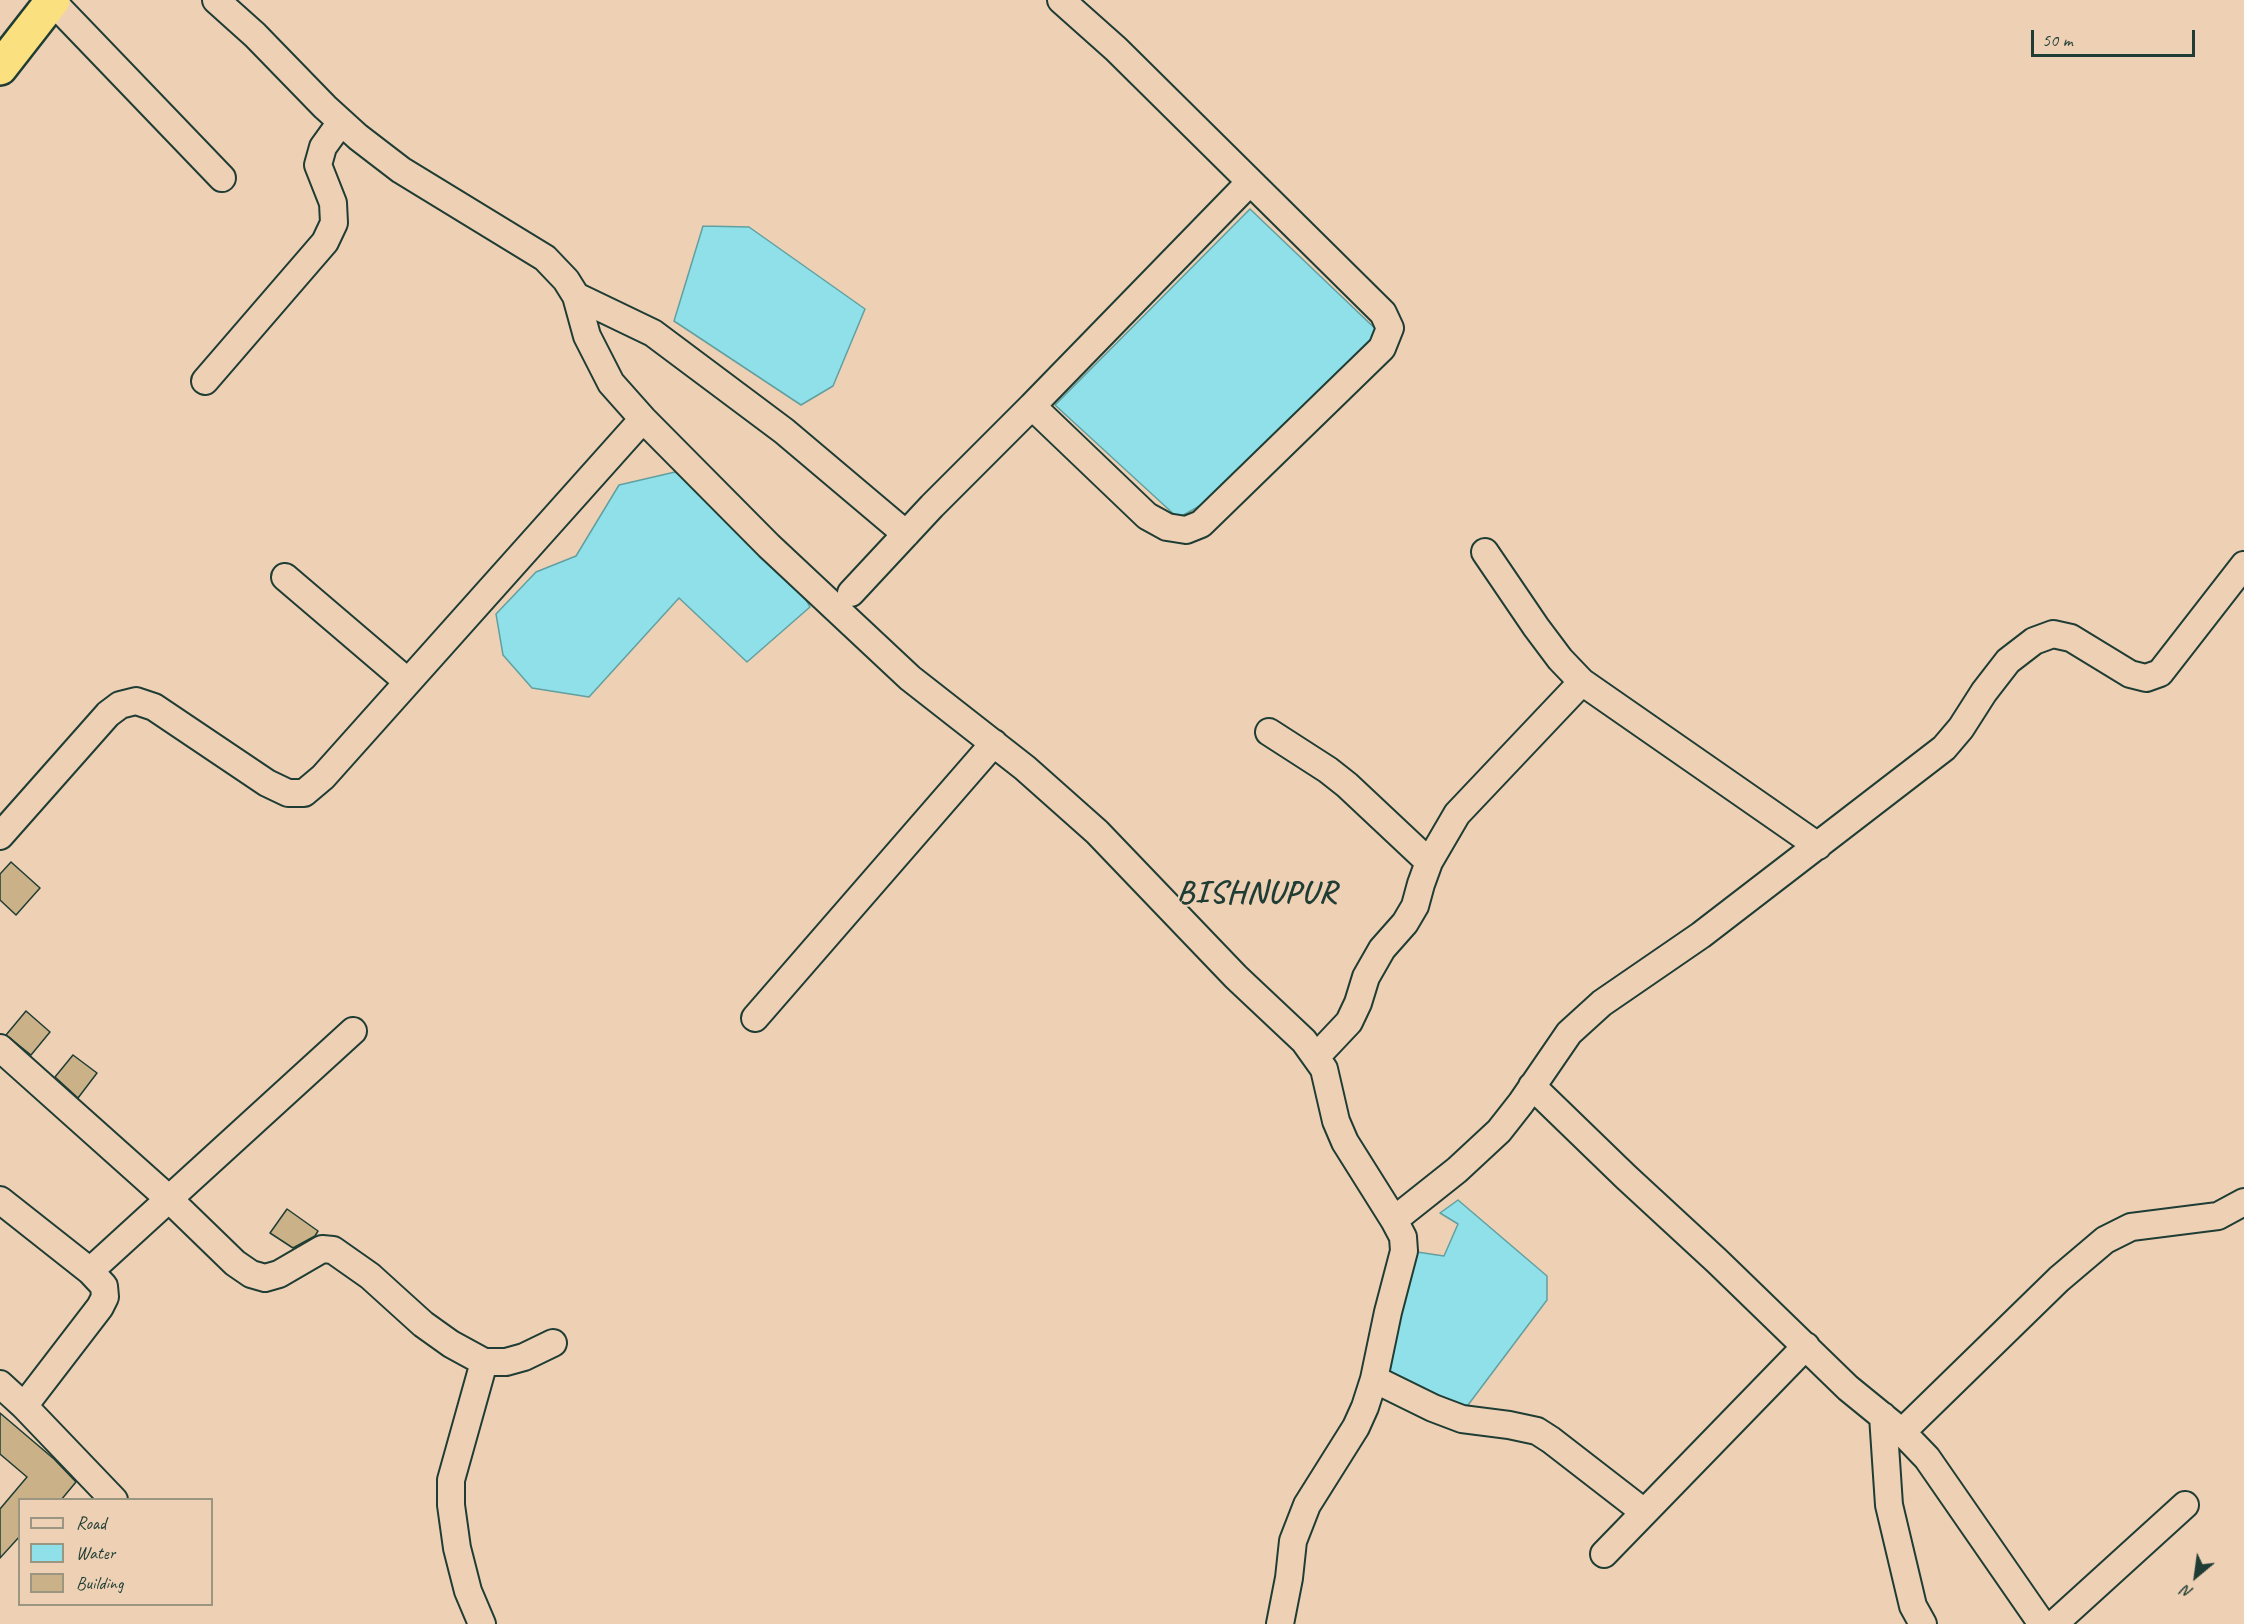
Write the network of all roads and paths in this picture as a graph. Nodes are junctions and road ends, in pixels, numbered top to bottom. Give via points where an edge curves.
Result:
1 (216, 0) edge
2 (1061, 0) edge
3 (52, 1) edge
4 (0, 68) edge
5 (341, 122) junction
6 (222, 178) dead end
7 (1249, 183) junction
8 (576, 296) junction
9 (205, 381) dead end
10 (1032, 406) junction
11 (643, 419) junction
12 (906, 534) junction
13 (1485, 552) dead end
14 (2244, 565) edge
15 (285, 577) dead end
16 (851, 593) dead end
17 (408, 682) junction
18 (1582, 682) junction
19 (1269, 732) dead end
20 (994, 743) junction
21 (0, 836) edge
22 (1818, 846) junction
23 (1429, 862) junction
24 (755, 1018) dead end
25 (353, 1031) dead end
26 (0, 1048) edge
27 (1316, 1057) junction
28 (1532, 1086) junction
29 (169, 1199) junction
30 (0, 1200) edge
31 (2244, 1202) edge
32 (1394, 1220) junction
33 (90, 1271) junction
34 (553, 1343) dead end
35 (1806, 1346) junction
36 (484, 1362) junction
37 (1374, 1379) junction
38 (0, 1384) edge
39 (24, 1406) junction
40 (1893, 1424) junction
41 (112, 1498) edge
42 (2185, 1505) dead end
43 (1644, 1512) junction
44 (1604, 1554) dead end
45 (482, 1624) edge
46 (1280, 1624) edge
47 (1923, 1624) edge
48 (2042, 1624) edge
49 (2054, 1624) edge

1 - 5 street
2 - 7 street via 1116,49
3 - 4 highway
3 - 6 street
5 - 8 street via 401,170 545,258
5 - 9 street via 323,147 318,165 333,203 334,223 325,242
7 - 10 street
7 - 10 street via 1383,312 1390,328 1382,348 1201,524 1186,530 1167,527 1146,516
8 - 11 street via 587,336 601,366
8 - 12 street via 653,333 783,431
10 - 12 street
11 - 17 street
11 - 20 street via 769,546 910,678
12 - 16 street
13 - 18 street via 1536,627
14 - 22 street via 2160,673 2146,678 2130,675 2071,638 2053,634 2034,641 2008,661 1944,748
15 - 17 street
17 - 21 street via 304,793 288,793 267,783 154,707 136,700 120,705
18 - 22 street
18 - 23 street via 1457,814
19 - 23 street via 1347,785
20 - 24 street
20 - 27 street via 1097,832
22 - 28 street via 1602,1003 1569,1033
23 - 27 street via 1415,906 1366,977 1349,1022
25 - 29 street
26 - 29 street
27 - 32 street via 1324,1069 1345,1142
28 - 32 street via 1499,1131
28 - 35 street
29 - 33 street
29 - 36 street via 251,1274 265,1278 279,1274 322,1249 333,1250 370,1276 442,1338
30 - 33 street
31 - 40 street via 2218,1216 2131,1227 2105,1240
32 - 37 street via 1403,1238 1404,1251
33 - 39 street via 104,1286 105,1297
34 - 36 street via 506,1362
35 - 40 street via 1848,1388
35 - 43 street
36 - 45 street via 451,1480 457,1548
37 - 43 street via 1462,1419 1538,1431
37 - 46 street via 1356,1427 1307,1505 1293,1540
38 - 39 street
39 - 41 street
40 - 47 street via 1889,1505 1913,1606
40 - 48 street via 1927,1458
42 - 49 street
43 - 44 street

